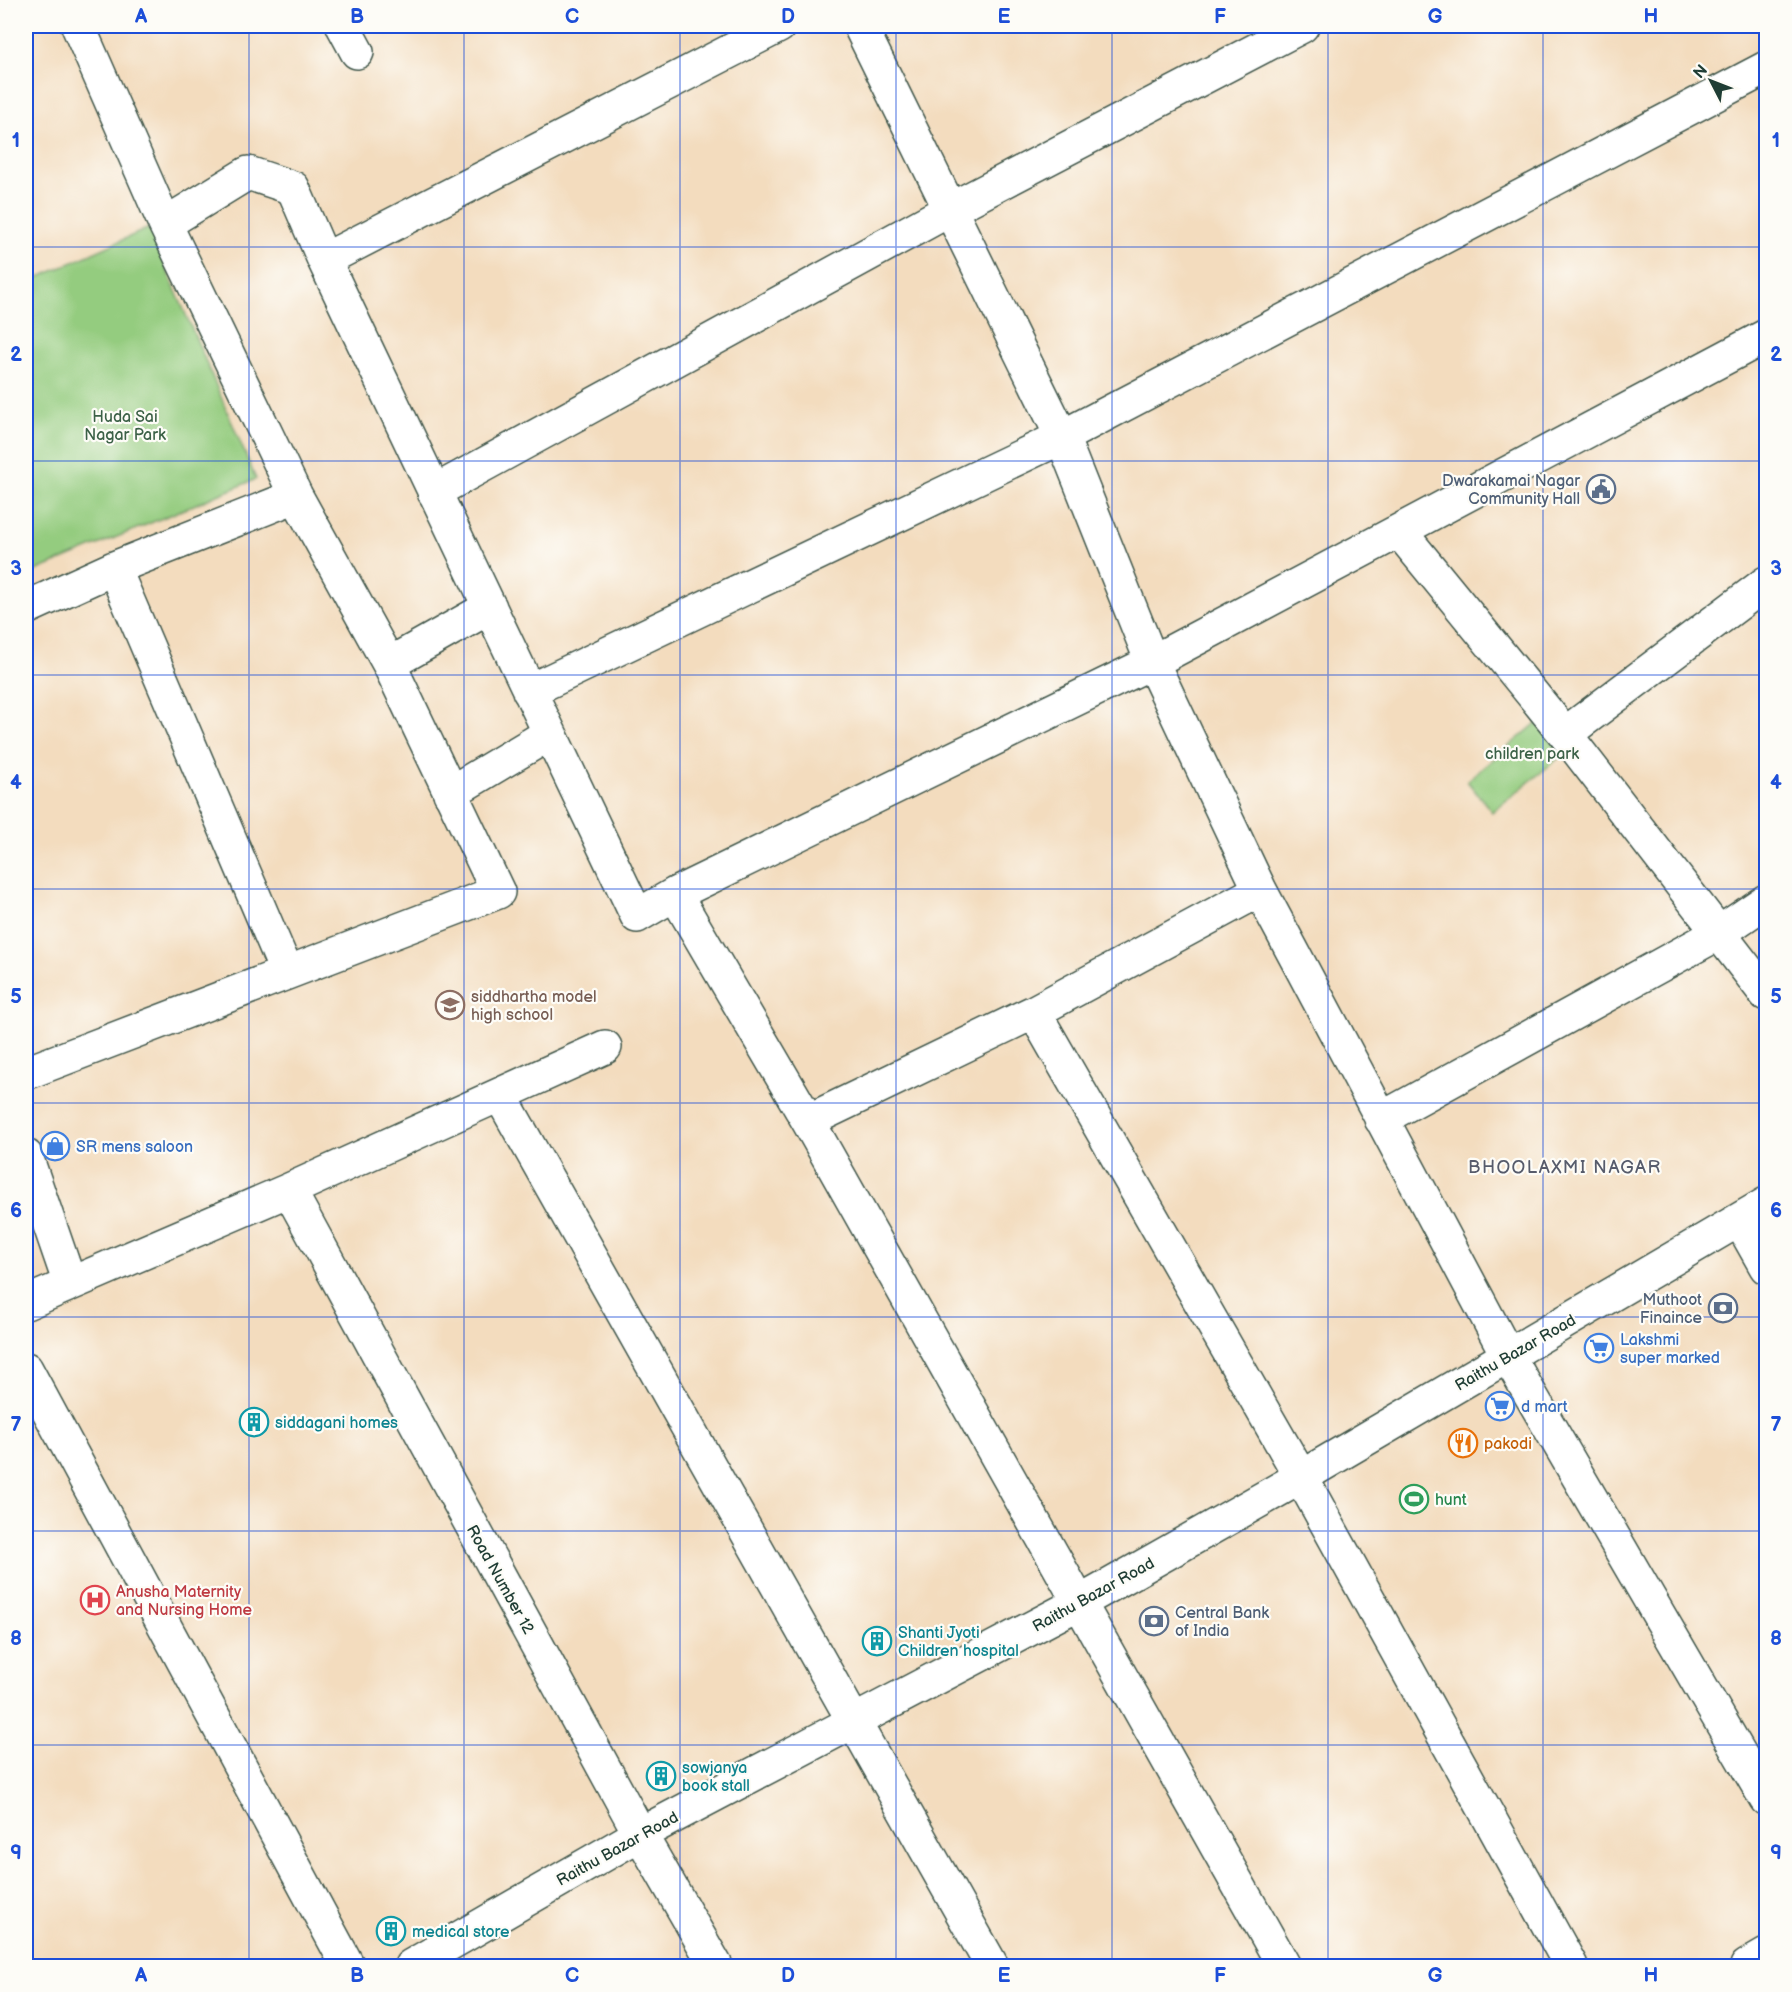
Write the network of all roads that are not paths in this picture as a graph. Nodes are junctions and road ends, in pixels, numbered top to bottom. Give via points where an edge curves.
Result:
1 (78, 26) edge
2 (779, 26) edge
3 (860, 26) edge
4 (1302, 26) edge
5 (1767, 68) edge
6 (951, 209) junction
7 (165, 224) junction
8 (324, 260) junction
9 (1767, 336) edge
10 (1062, 437) junction
11 (434, 492) junction
12 (296, 496) junction
13 (1400, 532) junction
14 (114, 568) junction
15 (1764, 590) edge
16 (490, 607) junction
17 (26, 608) edge
18 (1152, 662) junction
19 (389, 664) junction
20 (530, 691) junction
21 (549, 734) junction
22 (1564, 734) junction
23 (450, 793) junction
24 (1260, 890) junction
25 (675, 894) junction
26 (1767, 901) edge
27 (1719, 933) junction
28 (287, 973) junction
29 (1767, 994) edge
30 (1034, 1012) junction
31 (605, 1047) dead end
32 (26, 1073) edge
33 (500, 1095) junction
34 (1381, 1119) junction
35 (808, 1121) junction
36 (26, 1156) edge
37 (289, 1190) junction
38 (1753, 1212) edge
39 (1767, 1268) edge
40 (70, 1284) junction
41 (26, 1303) edge
42 (1508, 1356) junction
43 (26, 1369) edge
44 (1301, 1477) junction
45 (1077, 1604) junction
46 (854, 1723) junction
47 (1767, 1799) edge
48 (640, 1834) junction
49 (1767, 1955) edge
50 (348, 1966) edge
51 (411, 1966) edge
52 (716, 1966) edge
53 (992, 1966) edge
54 (1284, 1966) edge
55 (1570, 1966) edge
56 (1747, 1966) edge

1 - 7 street
2 - 8 street
3 - 6 street
4 - 6 street
5 - 10 street
6 - 10 street
6 - 11 street
7 - 8 street via 248,173 293,188
7 - 12 street
8 - 11 street
9 - 13 street
10 - 18 street
10 - 20 street
11 - 16 street
12 - 14 street
12 - 19 street
13 - 18 street
13 - 22 street
14 - 17 street
14 - 28 street
15 - 22 street
16 - 19 street
16 - 20 street
18 - 24 street
18 - 25 street
19 - 23 street
20 - 21 street
21 - 23 street
21 - 25 street via 637,916
22 - 27 street
23 - 28 street via 498,892
24 - 30 street
24 - 34 street
25 - 35 street
26 - 27 street
27 - 29 street
27 - 34 street
28 - 32 street
30 - 35 street
30 - 44 street
31 - 33 street
33 - 37 street
33 - 46 street
34 - 42 street
35 - 45 street
36 - 40 street
37 - 40 street
37 - 48 street, Road Number 12
38 - 39 street
38 - 42 street, Raithu Bazar Road
40 - 41 street
42 - 44 street, Raithu Bazar Road
42 - 47 street
43 - 50 street
44 - 45 street, Raithu Bazar Road
44 - 55 street
45 - 46 street, Raithu Bazar Road
45 - 54 street
46 - 48 street, Raithu Bazar Road
46 - 53 street
48 - 51 street, Raithu Bazar Road
48 - 52 street, Road Number 12
49 - 56 street

